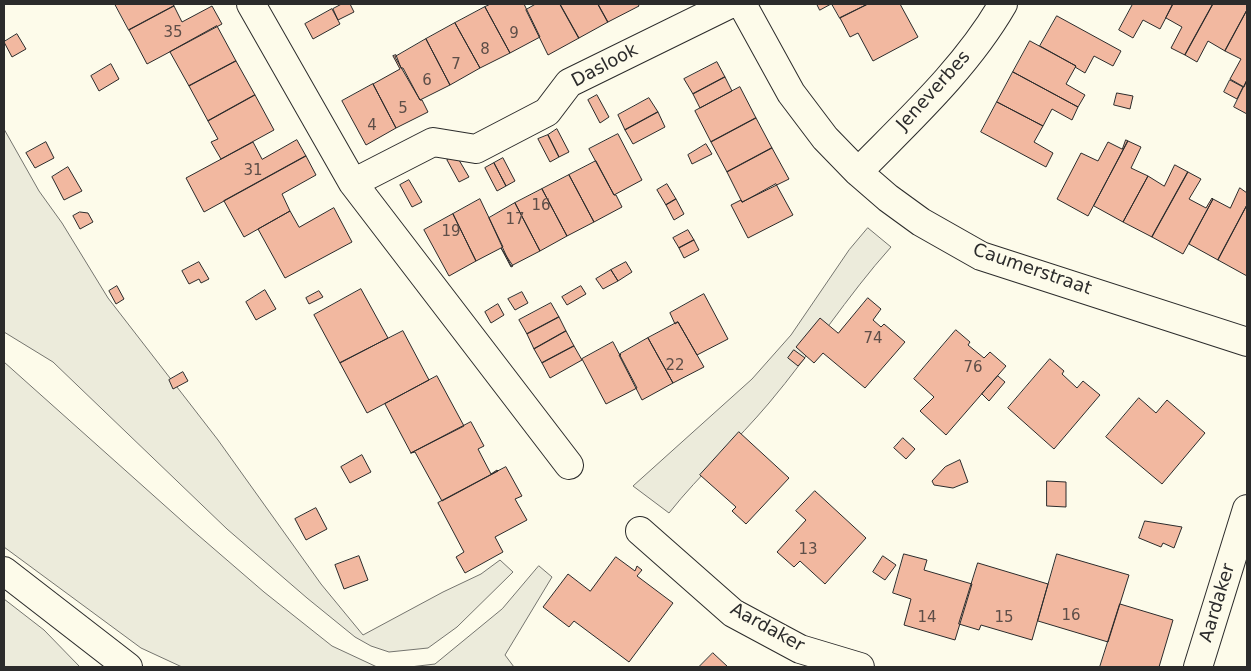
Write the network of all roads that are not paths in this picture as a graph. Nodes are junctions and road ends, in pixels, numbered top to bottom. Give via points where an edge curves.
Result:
1 (251, 4) edge
2 (730, 4) edge
3 (742, 4) edge
4 (1003, 4) edge
5 (858, 172) junction
6 (353, 183) junction
7 (1247, 342) edge
8 (569, 465) dead end
9 (1247, 509) edge
10 (640, 531) dead end
11 (4, 571) edge
12 (128, 667) edge
13 (860, 667) edge
14 (1198, 667) edge

1 - 6 street
2 - 6 street, Daslook via 569,83 547,112 476,149 433,142
3 - 5 street, Caumerstraat via 791,93 825,138
4 - 5 street, Jeneverbes via 957,68
5 - 7 street, Caumerstraat via 921,222 982,256
6 - 8 street
9 - 14 street, Aardaker
10 - 13 street, Aardaker via 733,613 800,649
11 - 12 street

